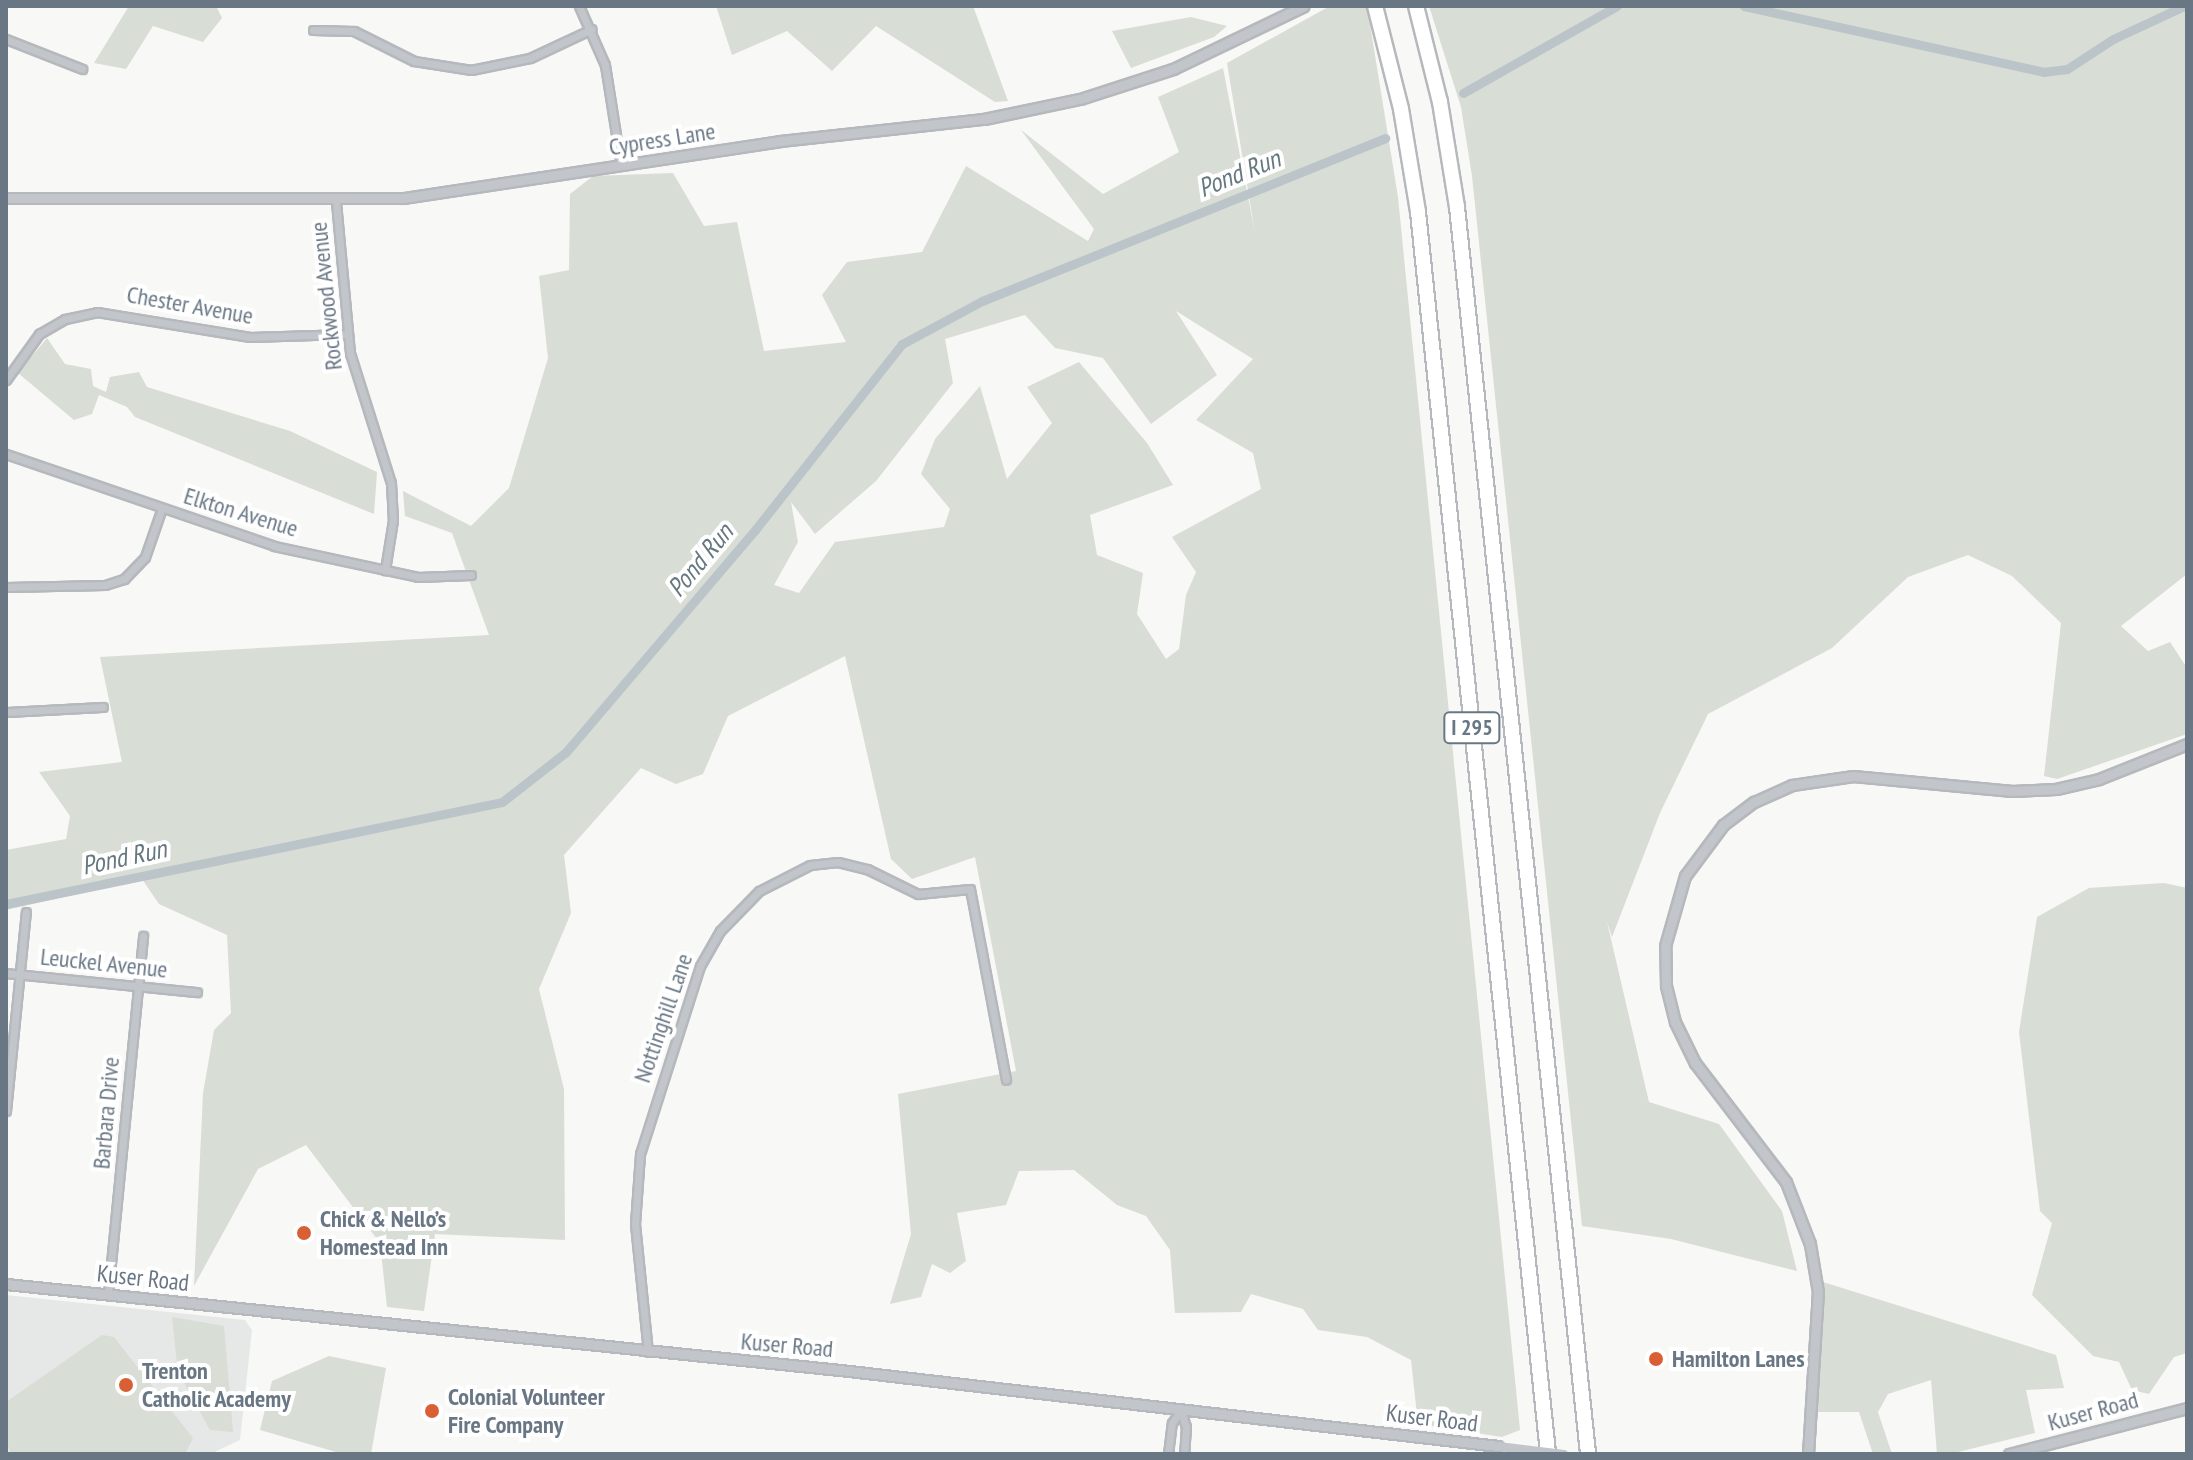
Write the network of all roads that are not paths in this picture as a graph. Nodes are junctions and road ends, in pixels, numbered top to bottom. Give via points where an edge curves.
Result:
1 (579, 6) edge
2 (1304, 6) edge
3 (1375, 6) edge
4 (1416, 6) edge
5 (592, 29) junction
6 (313, 30) dead end
7 (6, 39) edge
8 (82, 69) dead end
9 (621, 166) junction
10 (6, 198) edge
11 (336, 202) junction
12 (347, 334) junction
13 (6, 380) edge
14 (6, 454) edge
15 (162, 508) junction
16 (385, 570) junction
17 (471, 575) dead end
18 (6, 587) edge
19 (103, 707) dead end
20 (6, 712) edge
21 (2187, 744) edge
22 (26, 912) dead end
23 (143, 936) dead end
24 (6, 973) edge
25 (20, 975) junction
26 (138, 986) junction
27 (197, 992) dead end
28 (1006, 1080) dead end
29 (6, 1111) edge
30 (6, 1284) edge
31 (108, 1294) junction
32 (648, 1352) junction
33 (2187, 1408) edge
34 (1181, 1410) junction
35 (1168, 1454) edge
36 (1184, 1454) edge
37 (1548, 1454) edge
38 (1564, 1454) edge
39 (1588, 1454) edge
40 (1808, 1454) edge
41 (2009, 1454) edge

1 - 5 street
2 - 9 street, Cypress Lane via 1173,69 1032,110
3 - 37 highway, I 295 via 1401,109 1418,212
4 - 39 highway, I 295 via 1440,102 1457,207
5 - 6 street via 530,58 471,70 414,61 354,31
5 - 9 street via 605,65
7 - 8 street
9 - 11 street, Cypress Lane via 404,198
10 - 11 street, Cypress Lane
11 - 12 street, Rockwood Avenue
12 - 13 street, Chester Avenue via 250,337 97,312 65,319 39,334
12 - 16 street, Rockwood Avenue via 356,382 391,483 393,520
14 - 15 street, Elkton Avenue
15 - 16 street, Elkton Avenue via 274,546
15 - 18 street via 145,557 124,579 105,585
16 - 17 street, Elkton Avenue via 435,578
19 - 20 street
21 - 40 street via 2099,779 2056,789 2012,791 1853,776 1792,785 1754,802 1723,825 1685,876 1665,946 1675,1022 1695,1063 1786,1182 1810,1244 1818,1292
22 - 25 street
23 - 26 street, Barbara Drive
24 - 25 street, Leuckel Avenue
25 - 26 street, Leuckel Avenue
25 - 29 street
26 - 27 street, Leuckel Avenue
26 - 31 street, Barbara Drive
28 - 32 street, Nottinghill Lane via 970,889 918,894 867,869 838,862 810,865 759,891 720,931 700,966 640,1154 635,1224
30 - 31 street, Kuser Road
31 - 32 street, Kuser Road
32 - 34 street, Kuser Road
33 - 41 street, Kuser Road
34 - 35 street via 1172,1423
34 - 36 street
34 - 38 street, Kuser Road, bridge

